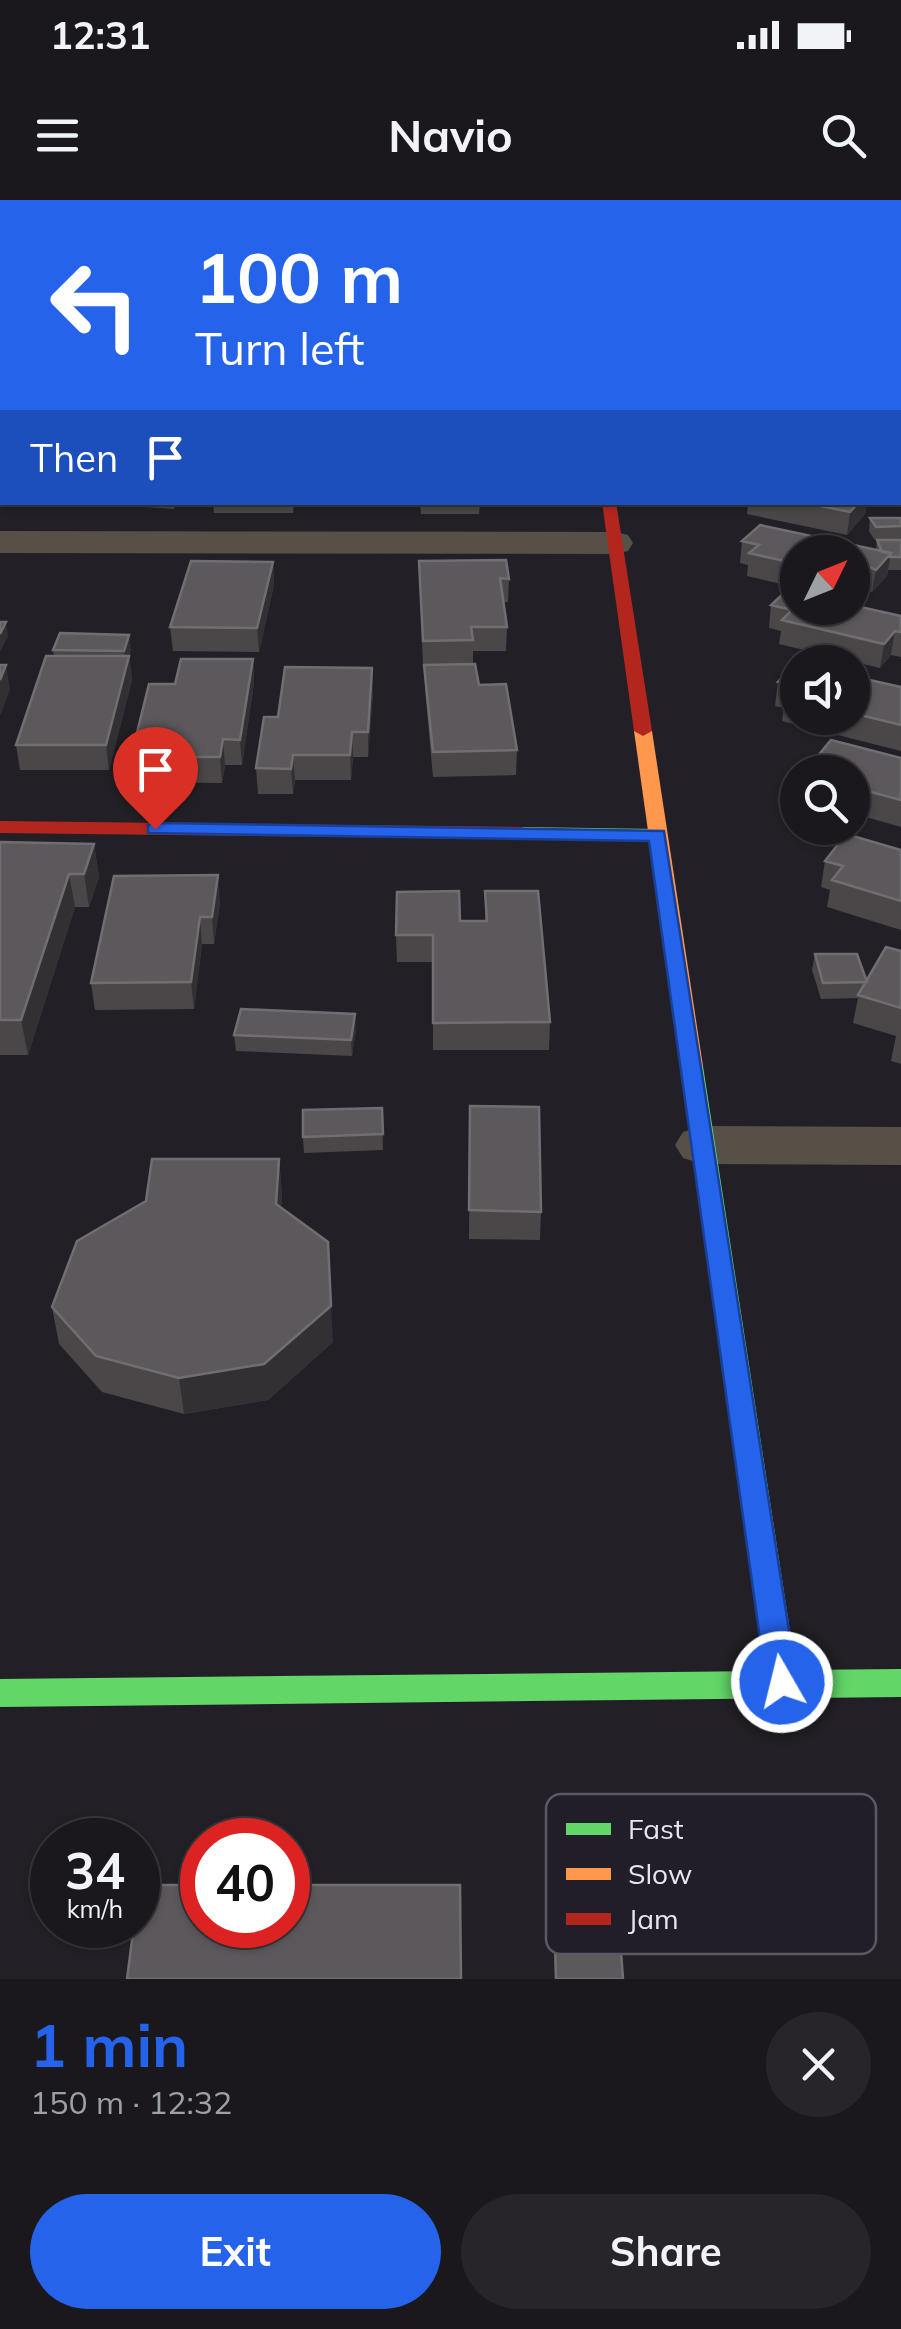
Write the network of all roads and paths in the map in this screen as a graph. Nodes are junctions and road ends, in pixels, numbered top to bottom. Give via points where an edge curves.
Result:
1 (609, 505) edge
2 (0, 542) edge
3 (615, 543) junction
4 (0, 827) edge
5 (658, 835) junction
6 (704, 1145) junction
7 (901, 1146) edge
8 (782, 1682) junction
9 (901, 1683) edge
10 (0, 1693) edge

1 - 3 street
2 - 3 street
3 - 5 street
4 - 5 street
5 - 6 street
6 - 7 street
6 - 8 street
8 - 9 street
8 - 10 street

